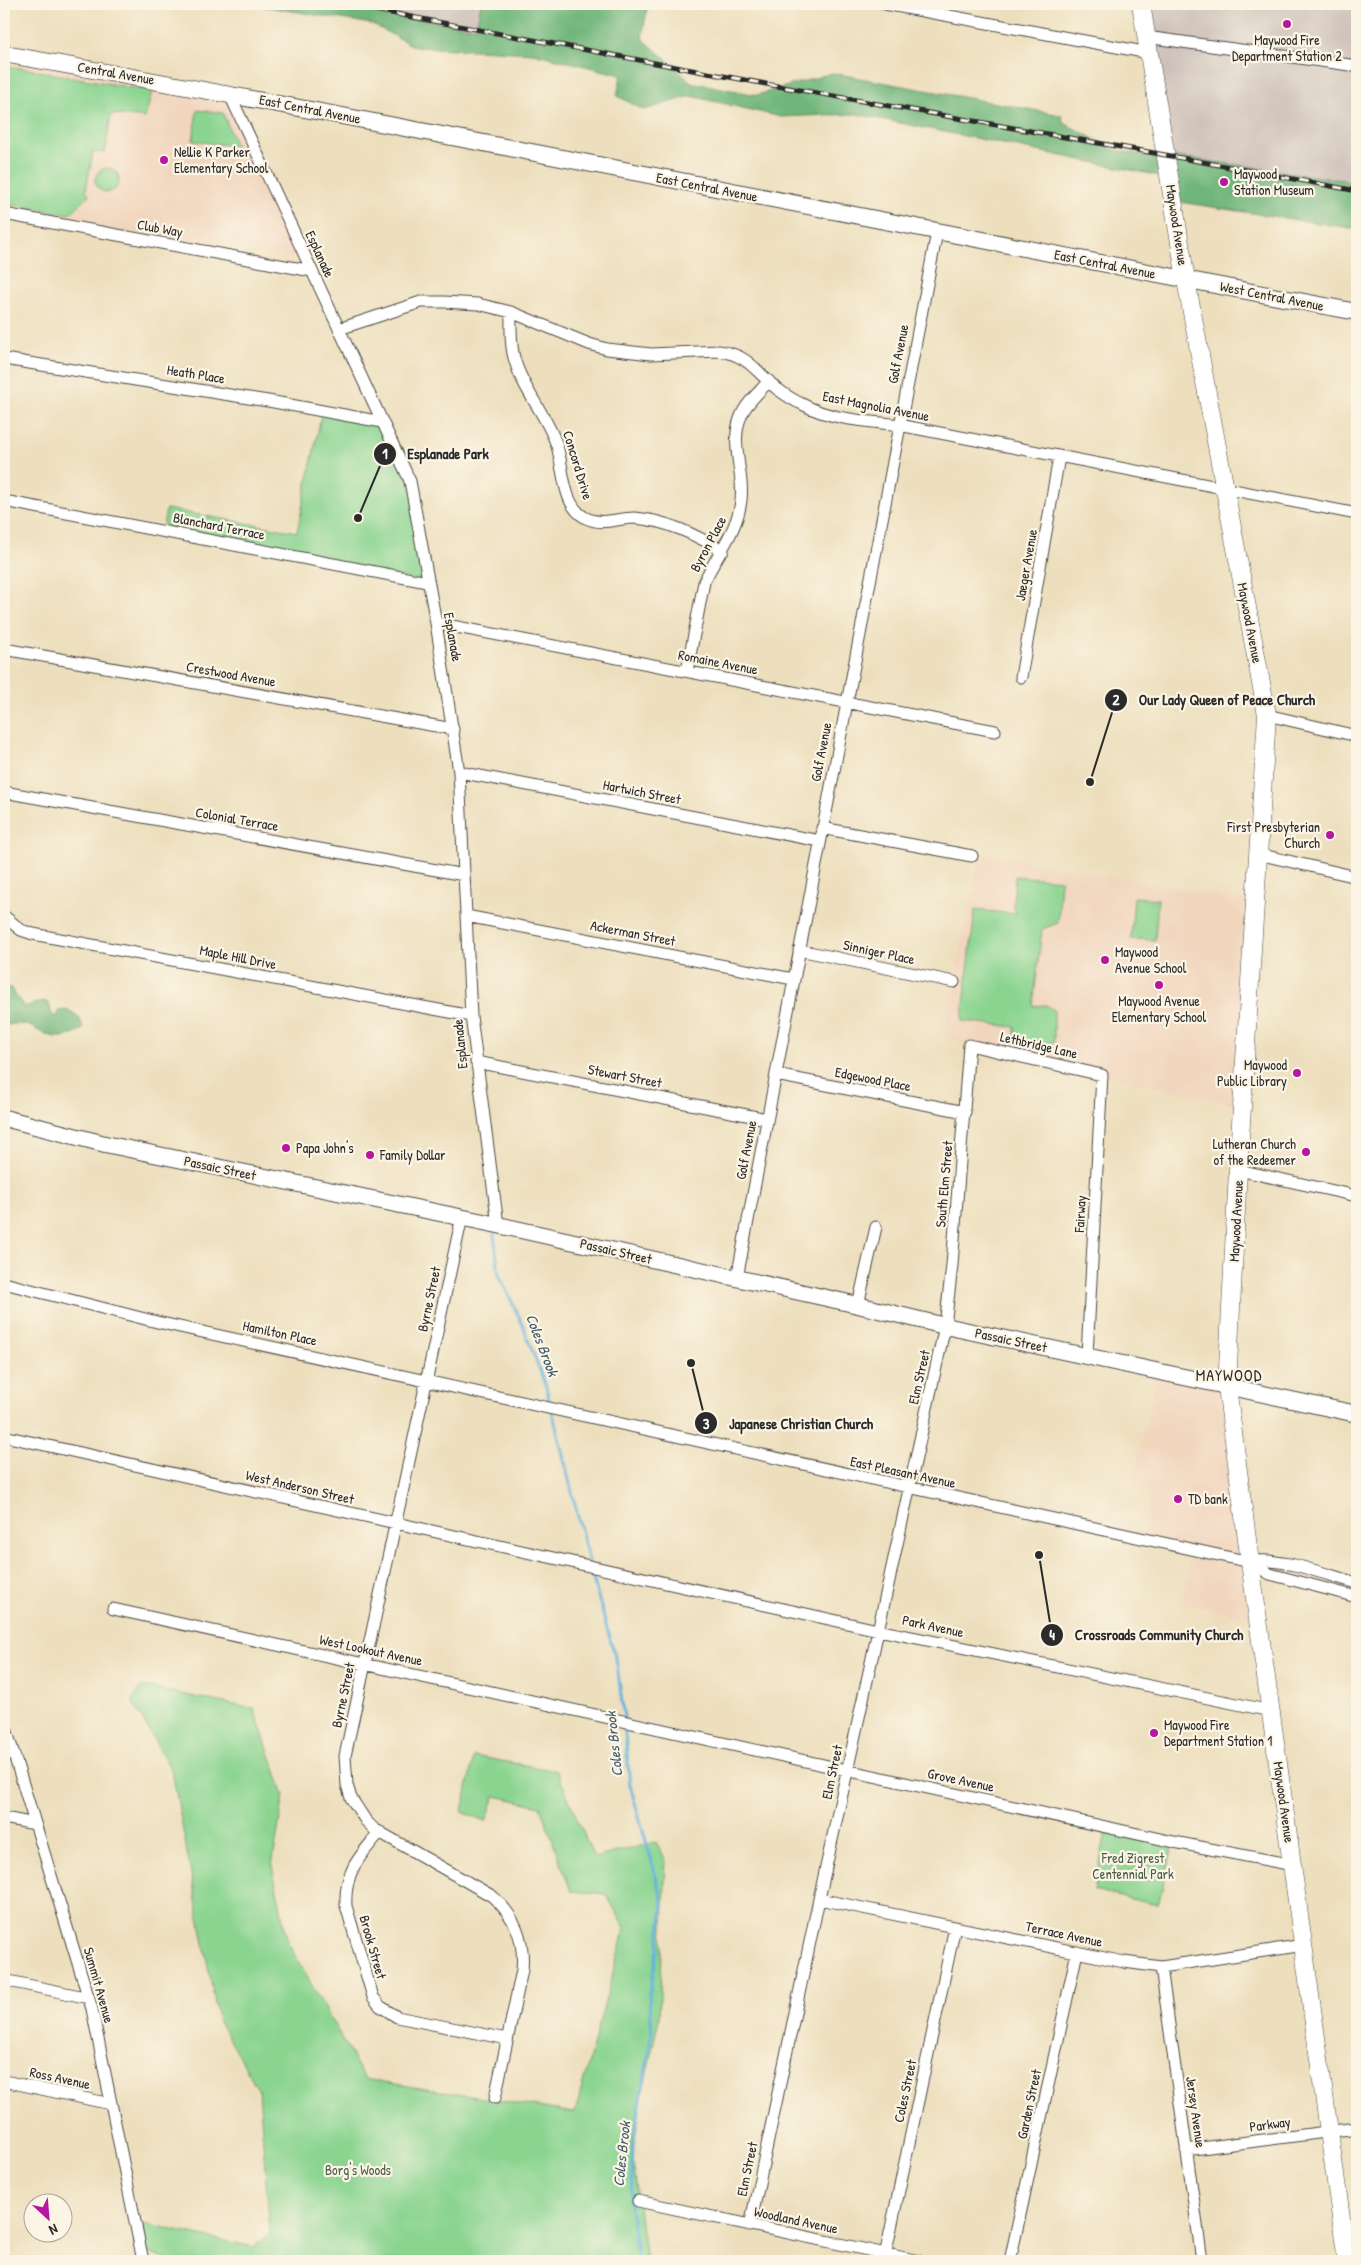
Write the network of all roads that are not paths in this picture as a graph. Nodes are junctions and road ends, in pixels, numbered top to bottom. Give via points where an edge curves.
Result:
1 (885, 4) edge
2 (1141, 4) edge
3 (1148, 45) junction
4 (4, 54) edge
5 (1357, 66) edge
6 (229, 93) junction
7 (4, 214) edge
8 (937, 232) junction
9 (312, 271) junction
10 (1186, 280) junction
11 (511, 312) junction
12 (1357, 312) edge
13 (339, 329) junction
14 (5, 360) edge
15 (769, 381) junction
16 (382, 422) junction
17 (899, 425) junction
18 (1060, 457) junction
19 (1225, 489) junction
20 (4, 501) edge
21 (1357, 514) edge
22 (722, 552) junction
23 (427, 582) junction
24 (436, 623) junction
25 (4, 650) edge
26 (687, 671) junction
27 (1021, 677) dead end
28 (846, 702) junction
29 (1267, 715) junction
30 (453, 729) junction
31 (995, 731) dead end
32 (1357, 736) edge
33 (459, 772) junction
34 (4, 792) edge
35 (822, 828) junction
36 (820, 841) junction
37 (1258, 854) junction
38 (972, 856) dead end
39 (464, 874) junction
40 (1357, 877) edge
41 (4, 916) edge
42 (466, 916) junction
43 (799, 950) junction
44 (793, 979) junction
45 (954, 982) dead end
46 (471, 1016) junction
47 (969, 1045) joint
48 (476, 1062) junction
49 (1102, 1074) joint
50 (776, 1075) junction
51 (964, 1112) junction
52 (4, 1118) edge
53 (767, 1119) junction
54 (1238, 1170) junction
55 (1357, 1196) edge
56 (462, 1218) junction
57 (498, 1225) junction
58 (876, 1226) dead end
59 (737, 1278) junction
60 (4, 1283) edge
61 (858, 1305) junction
62 (946, 1326) junction
63 (1087, 1355) junction
64 (427, 1380) junction
65 (1228, 1387) junction
66 (551, 1409) joint
67 (1357, 1414) edge
68 (4, 1436) edge
69 (909, 1489) junction
70 (396, 1524) junction
71 (1250, 1562) junction
72 (590, 1567) joint
73 (1357, 1583) edge
74 (1357, 1597) edge
75 (112, 1609) dead end
76 (878, 1630) junction
77 (365, 1664) junction
78 (1272, 1711) junction
79 (624, 1720) joint
80 (4, 1724) edge
81 (847, 1771) junction
82 (4, 1818) edge
83 (35, 1824) junction
84 (380, 1832) junction
85 (1293, 1864) junction
86 (819, 1899) junction
87 (955, 1927) junction
88 (1304, 1945) junction
89 (1077, 1952) junction
90 (1161, 1967) junction
91 (4, 1980) edge
92 (89, 1998) junction
93 (507, 2039) junction
94 (4, 2081) edge
95 (495, 2098) dead end
96 (111, 2104) junction
97 (1357, 2128) edge
98 (1329, 2131) junction
99 (1186, 2150) junction
100 (638, 2202) dead end
101 (750, 2226) junction
102 (884, 2258) edge
103 (143, 2261) edge
104 (919, 2261) edge
105 (1010, 2261) edge
106 (1202, 2261) edge
107 (1347, 2261) edge

1 - 3 street
2 - 3 main road, Maywood Avenue
3 - 5 street
3 - 10 main road, Maywood Avenue
4 - 6 main road, Central Avenue
6 - 8 main road, East Central Avenue
6 - 9 street, Esplanade
7 - 9 street, Club Way
8 - 10 main road, East Central Avenue
8 - 17 street, Golf Avenue
9 - 13 street, Esplanade
10 - 12 main road, West Central Avenue
10 - 19 main road, Maywood Avenue
11 - 13 street, East Magnolia Avenue via 478,304 421,302
11 - 15 street, East Magnolia Avenue via 608,349 651,354 730,352 748,361
11 - 22 street, Concord Drive via 514,360 519,375 549,426 576,510 593,521 635,518 668,525 702,539
13 - 16 street, Esplanade
14 - 16 street, Heath Place
15 - 17 street, East Magnolia Avenue via 786,395 820,412 839,418
15 - 22 street, Byron Place via 739,420 736,446 741,473 741,504 735,528
16 - 23 street, Esplanade via 410,481
17 - 18 street, East Magnolia Avenue
17 - 28 street, Golf Avenue
18 - 19 street, East Magnolia Avenue
18 - 27 street, Jaeger Avenue
19 - 21 street, East Magnolia Avenue
19 - 29 main road, Maywood Avenue
20 - 23 street, Blanchard Terrace
22 - 26 street, Byron Place via 704,582
23 - 24 street, Esplanade
24 - 26 street, Romaine Avenue
24 - 30 street, Esplanade
25 - 30 street, Crestwood Avenue
26 - 28 street, Romaine Avenue
28 - 31 street, Romaine Avenue
28 - 35 street, Golf Avenue
29 - 32 street
29 - 37 main road, Maywood Avenue
30 - 33 street, Esplanade
33 - 36 street, Hartwich Street
33 - 39 street, Esplanade
34 - 39 street, Colonial Terrace
35 - 36 street, Golf Avenue
35 - 38 street
36 - 43 street, Golf Avenue
37 - 40 street
37 - 54 main road, Maywood Avenue
39 - 42 street, Esplanade
41 - 46 street, Maple Hill Drive via 21,930 33,934
42 - 44 street, Ackerman Street
42 - 46 street, Esplanade
43 - 44 street, Golf Avenue
43 - 45 street, Sinniger Place
44 - 50 street, Golf Avenue
46 - 48 street, Esplanade
47 - 49 street, Lethbridge Lane
47 - 51 street, South Elm Street
48 - 53 street, Stewart Street
48 - 57 street, Esplanade
49 - 63 street, Fairway
50 - 51 street, Edgewood Place
50 - 53 street, Golf Avenue
51 - 62 street, South Elm Street
52 - 56 main road, Passaic Street via 105,1144
53 - 59 street, Golf Avenue
54 - 55 street
54 - 65 main road, Maywood Avenue
56 - 57 main road, Passaic Street
56 - 64 street, Byrne Street
57 - 59 main road, Passaic Street
58 - 61 street
59 - 61 main road, Passaic Street
60 - 64 street, Hamilton Place via 157,1322
61 - 62 main road, Passaic Street
62 - 63 main road, Passaic Street
62 - 69 street, Elm Street
63 - 65 main road, Passaic Street
64 - 66 street, Hamilton Place
64 - 70 street, Byrne Street
65 - 67 main road, Passaic Street
65 - 71 main road, Maywood Avenue
66 - 69 street, East Pleasant Avenue
68 - 70 street, West Anderson Street
69 - 71 street, East Pleasant Avenue
69 - 76 street, Elm Street
70 - 72 street, West Anderson Street
70 - 77 street, Byrne Street
71 - 73 street via 1264,1559 1281,1562
71 - 74 street via 1270,1574
71 - 78 main road, Maywood Avenue
72 - 76 street, Park Avenue
75 - 77 street, West Lookout Avenue
76 - 78 street, Park Avenue
76 - 81 street, Elm Street
77 - 79 street, West Lookout Avenue
77 - 84 street, Byrne Street via 345,1756 345,1771 351,1798 358,1811
78 - 85 main road, Maywood Avenue
79 - 81 street, Grove Avenue
80 - 83 street, Summit Avenue
81 - 85 street, Grove Avenue via 1174,1842
81 - 86 street, Elm Street
82 - 83 street
83 - 92 street, Summit Avenue
84 - 93 street, Byrne Street via 492,1896 512,1918 520,1936 523,1956
84 - 93 street, Brook Street via 352,1868 346,1894 346,1906 372,1997 397,2017
85 - 88 main road, Maywood Avenue
86 - 87 street, Terrace Avenue
86 - 101 street, Elm Street
87 - 89 street, Terrace Avenue
87 - 102 street, Coles Street
88 - 90 street, Terrace Avenue
88 - 98 main road, Maywood Avenue
89 - 90 street, Terrace Avenue
89 - 105 street, Garden Street
90 - 99 street, Jersey Avenue
91 - 92 street
92 - 96 street, Summit Avenue
93 - 95 street, Byrne Street
94 - 96 street, Ross Avenue
96 - 103 street, Summit Avenue
97 - 98 street, Parkway
98 - 99 street, Parkway
98 - 107 main road, Maywood Avenue
99 - 106 street, Jersey Avenue
100 - 101 street, Woodland Avenue
101 - 102 street, Woodland Avenue
102 - 104 street, Woodland Avenue

